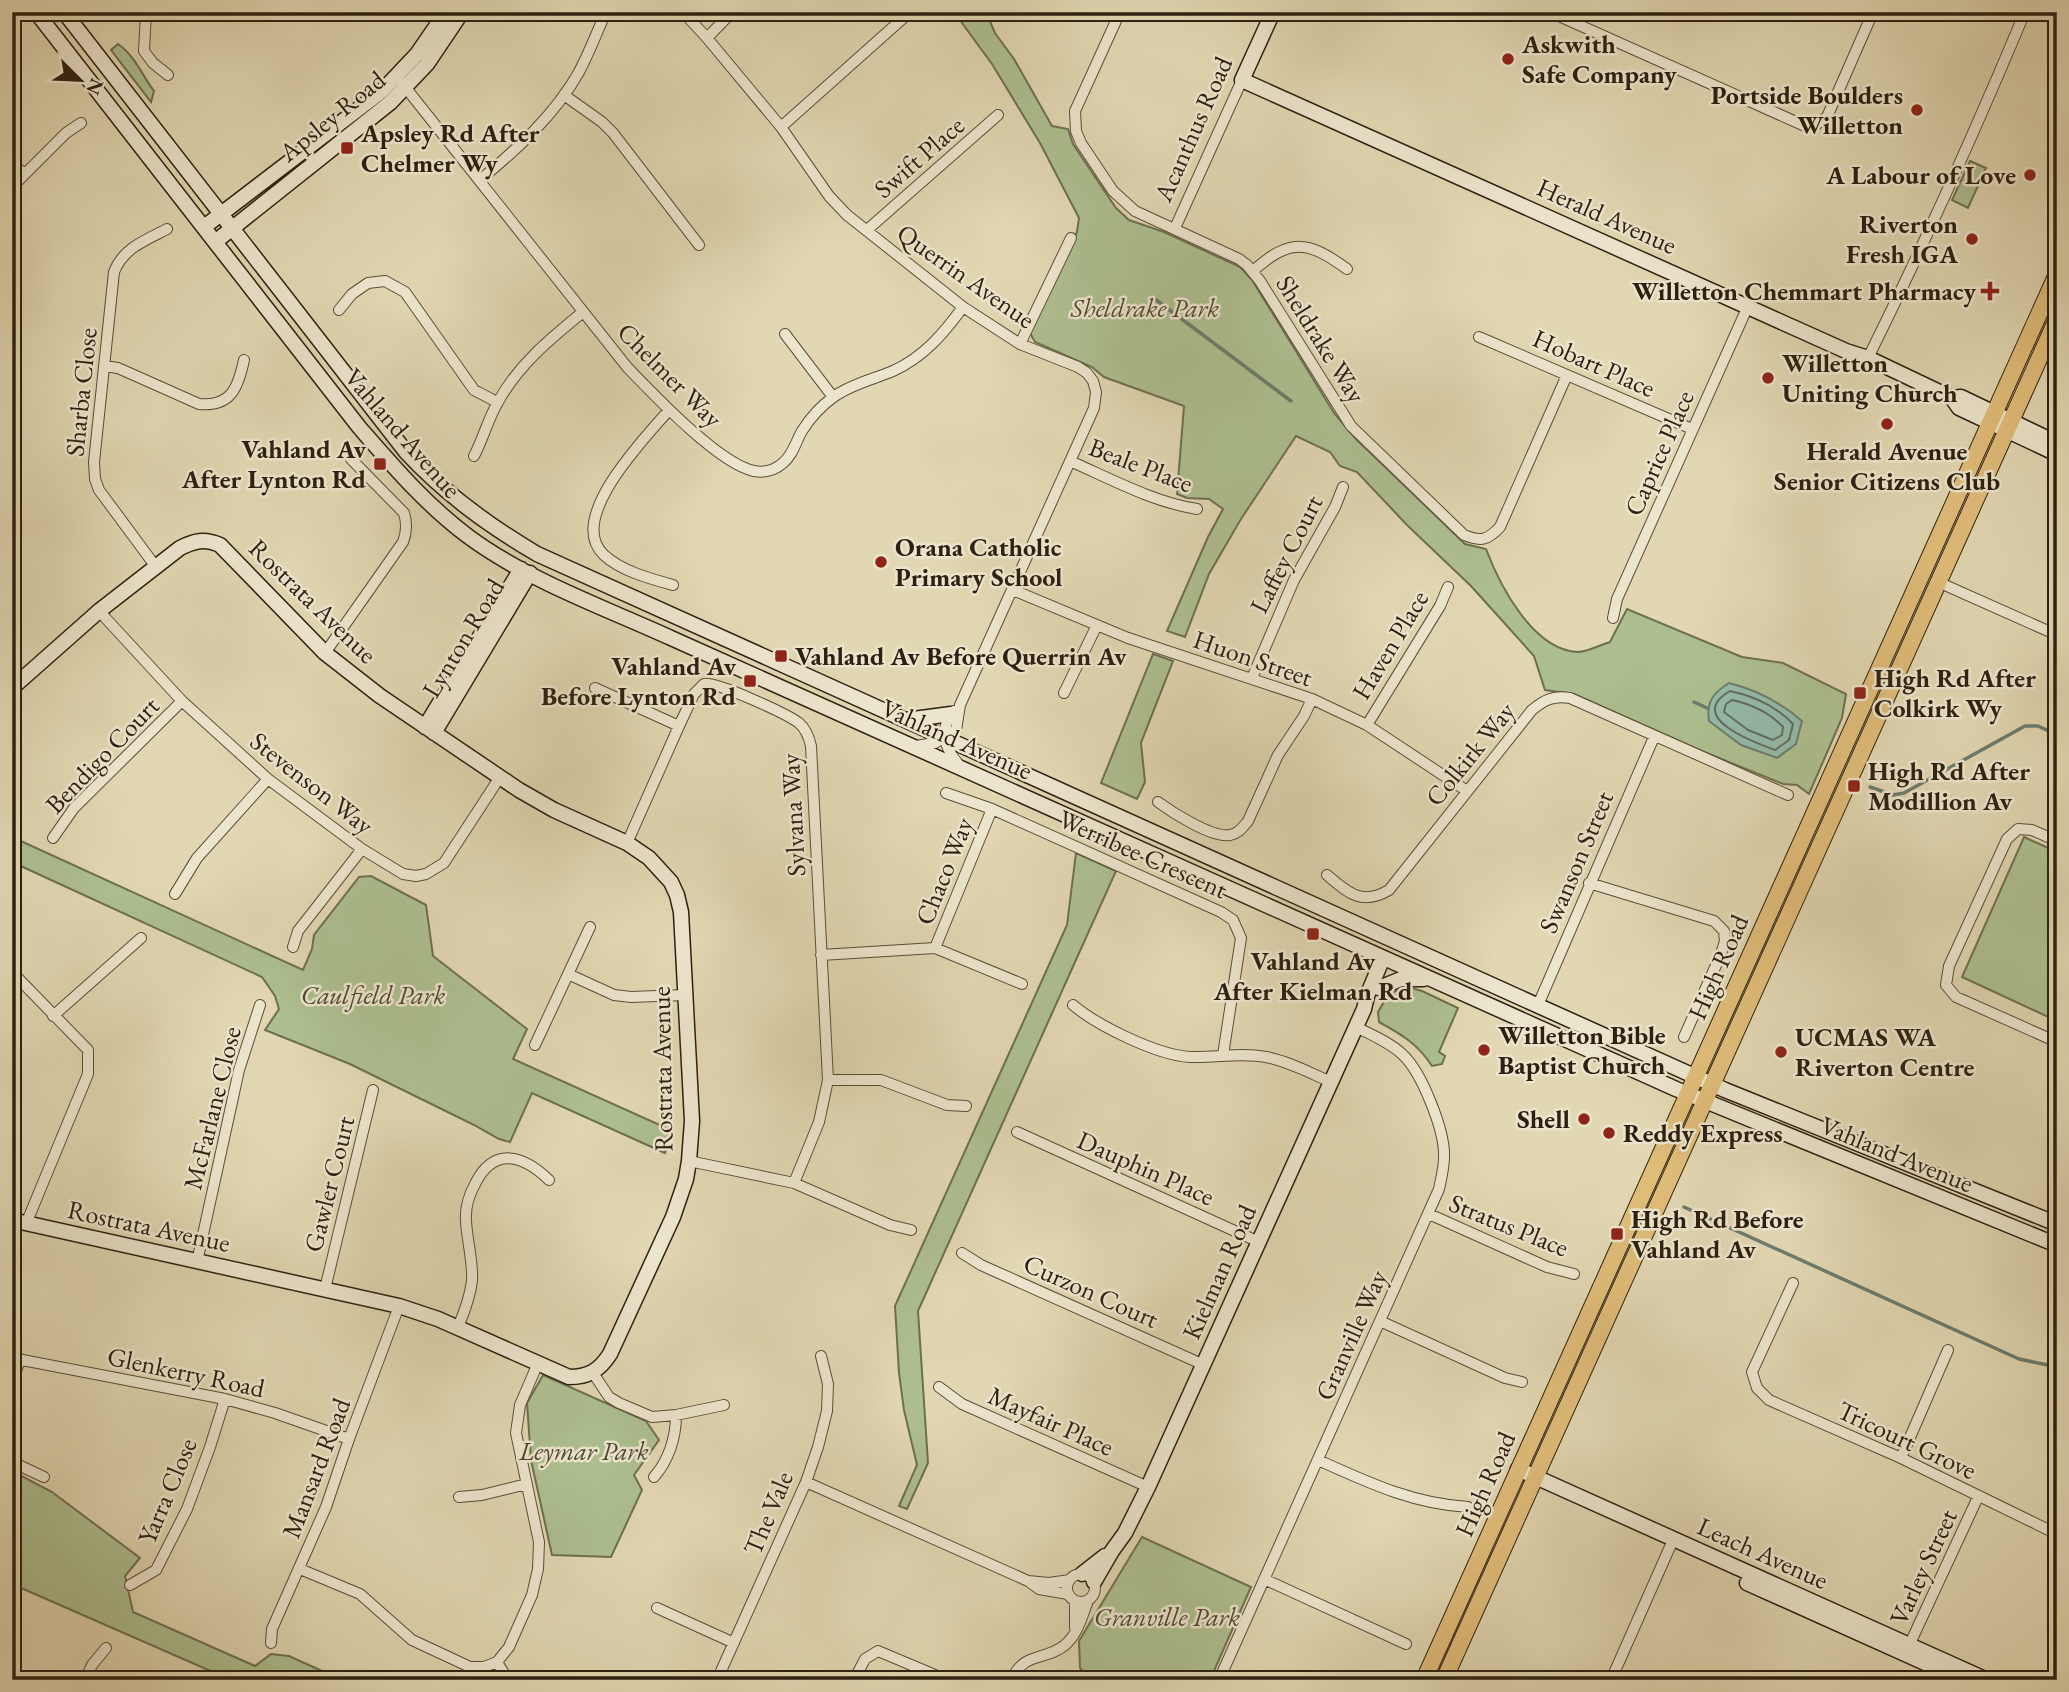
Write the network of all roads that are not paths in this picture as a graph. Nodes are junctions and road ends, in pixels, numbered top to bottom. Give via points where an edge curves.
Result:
1 (36, 12) edge
2 (64, 12) edge
3 (146, 12) edge
4 (446, 12) edge
5 (462, 12) edge
6 (606, 12) edge
7 (683, 12) edge
8 (732, 12) edge
9 (910, 12) edge
10 (1120, 12) edge
11 (1273, 12) edge
12 (1550, 12) edge
13 (1873, 12) edge
14 (2025, 12) edge
15 (707, 37) junction
16 (168, 75) dead end
17 (1242, 80) junction
18 (401, 82) junction
19 (564, 95) junction
20 (998, 115) dead end
21 (81, 123) dead end
22 (782, 127) junction
23 (12, 164) edge
24 (24, 174) junction
25 (480, 180) junction
26 (12, 187) edge
27 (221, 214) junction
28 (204, 227) junction
29 (1175, 228) junction
30 (167, 229) dead end
31 (233, 229) junction
32 (867, 230) junction
33 (1071, 238) dead end
34 (215, 242) junction
35 (699, 245) dead end
36 (1347, 269) dead end
37 (1253, 271) junction
38 (2057, 274) edge
39 (1748, 306) junction
40 (963, 307) junction
41 (339, 310) dead end
42 (583, 312) junction
43 (2057, 319) edge
44 (785, 334) dead end
45 (1479, 337) dead end
46 (1020, 344) junction
47 (1868, 358) junction
48 (244, 360) dead end
49 (104, 366) junction
50 (1567, 375) junction
51 (833, 397) junction
52 (497, 402) junction
53 (669, 410) junction
54 (1992, 418) junction
55 (2009, 426) junction
56 (1692, 429) junction
57 (2057, 443) edge
58 (2057, 454) edge
59 (474, 456) dead end
60 (351, 459) dead end
61 (1070, 461) junction
62 (1343, 487) dead end
63 (1197, 509) dead end
64 (473, 514) junction
65 (156, 567) junction
66 (568, 568) junction
67 (526, 570) junction
68 (1938, 582) junction
69 (673, 584) dead end
70 (1448, 587) dead end
71 (1013, 590) junction
72 (99, 611) junction
73 (1614, 618) dead end
74 (1096, 626) junction
75 (2057, 635) edge
76 (325, 653) junction
77 (1252, 678) junction
78 (12, 688) edge
79 (595, 688) dead end
80 (1064, 693) dead end
81 (1312, 699) junction
82 (182, 701) junction
83 (956, 710) junction
84 (905, 720) junction
85 (1367, 725) junction
86 (679, 726) junction
87 (429, 730) junction
88 (1654, 737) junction
89 (944, 738) junction
90 (914, 747) junction
91 (962, 768) junction
92 (500, 777) junction
93 (268, 779) junction
94 (1467, 791) junction
95 (946, 793) dead end
96 (1788, 795) dead end
97 (1158, 802) dead end
98 (992, 809) junction
99 (53, 838) dead end
100 (2057, 841) edge
101 (627, 843) junction
102 (362, 849) junction
103 (1327, 876) dead end
104 (1589, 883) junction
105 (175, 894) dead end
106 (1352, 922) junction
107 (590, 927) dead end
108 (141, 938) dead end
109 (293, 947) dead end
110 (934, 948) junction
111 (1423, 953) junction
112 (821, 955) junction
113 (1382, 962) junction
114 (12, 972) edge
115 (568, 974) junction
116 (1432, 980) junction
117 (1021, 984) dead end
118 (1379, 988) junction
119 (685, 995) junction
120 (260, 1005) dead end
121 (1073, 1005) dead end
122 (1538, 1005) junction
123 (1364, 1009) junction
124 (53, 1016) junction
125 (1356, 1027) junction
126 (1684, 1037) dead end
127 (2057, 1042) edge
128 (535, 1045) dead end
129 (1223, 1055) junction
130 (1696, 1076) junction
131 (828, 1080) junction
132 (1331, 1082) junction
133 (1713, 1084) junction
134 (373, 1090) dead end
135 (1688, 1094) junction
136 (1705, 1102) junction
137 (966, 1106) dead end
138 (1017, 1132) dead end
139 (689, 1161) junction
140 (549, 1180) dead end
141 (794, 1183) junction
142 (1429, 1214) junction
143 (19, 1222) edge
144 (2057, 1224) edge
145 (911, 1230) dead end
146 (1259, 1242) junction
147 (2057, 1245) edge
148 (962, 1253) dead end
149 (197, 1262) junction
150 (1574, 1274) dead end
151 (1793, 1283) dead end
152 (325, 1289) junction
153 (400, 1306) junction
154 (1380, 1321) junction
155 (458, 1327) junction
156 (1948, 1350) dead end
157 (821, 1356) dead end
158 (16, 1359) edge
159 (538, 1363) junction
160 (1204, 1365) junction
161 (593, 1373) junction
162 (1522, 1382) dead end
163 (12, 1384) edge
164 (939, 1387) dead end
165 (225, 1399) junction
166 (723, 1405) dead end
167 (676, 1415) junction
168 (349, 1439) junction
169 (1901, 1458) junction
170 (1318, 1460) junction
171 (12, 1462) edge
172 (1516, 1474) junction
173 (44, 1477) dead end
174 (654, 1477) dead end
175 (806, 1482) junction
176 (1533, 1482) junction
177 (527, 1484) junction
178 (1148, 1487) junction
179 (459, 1497) dead end
180 (1978, 1497) junction
181 (1468, 1507) dead end
182 (2057, 1534) edge
183 (1671, 1544) junction
184 (300, 1569) junction
185 (1082, 1579) junction
186 (1264, 1579) junction
187 (1028, 1581) junction
188 (131, 1585) dead end
189 (1072, 1597) junction
190 (1088, 1601) junction
191 (657, 1608) dead end
192 (1075, 1633) junction
193 (271, 1643) dead end
194 (734, 1643) junction
195 (1406, 1644) dead end
196 (106, 1648) dead end
197 (1908, 1649) junction
198 (497, 1662) junction
199 (86, 1680) edge
200 (508, 1680) edge
201 (718, 1680) edge
202 (854, 1680) edge
203 (947, 1680) edge
204 (1011, 1680) edge
205 (1219, 1680) edge
206 (1424, 1680) edge
207 (1444, 1680) edge
208 (1611, 1680) edge
209 (1963, 1680) edge
210 (1987, 1680) edge

1 - 28 main road, Vahland Avenue
2 - 27 main road, Vahland Avenue
3 - 16 street via 144,51
4 - 18 main road, Apsley Road
5 - 18 main road, Apsley Road via 440,48
6 - 19 street
7 - 15 street, Querrin Avenue
8 - 15 street
9 - 22 street
10 - 29 street, Sheldrake Way via 1075,111 1076,131 1122,201
11 - 17 main road, Acanthus Road
12 - 13 street via 1805,126 1827,117
14 - 47 street
15 - 22 street, Querrin Avenue
17 - 29 street, Acanthus Road
17 - 39 main road, Herald Avenue
18 - 25 street, Chelmer Way
18 - 27 main road, Apsley Road
18 - 31 main road, Apsley Road
19 - 25 street via 530,136
19 - 35 street via 613,133
20 - 32 street, Swift Place
21 - 24 street
22 - 32 street, Querrin Avenue via 829,196
23 - 24 street
24 - 26 street
25 - 42 street, Chelmer Way
27 - 28 main road, Apsley Road
27 - 31 main road, Vahland Avenue
28 - 34 main road, Vahland Avenue
29 - 37 street, Sheldrake Way via 1239,258
30 - 49 street, Sharba Close via 127,251 117,264
31 - 34 main road, Apsley Road
31 - 64 main road, Vahland Avenue via 406,452
32 - 40 street, Querrin Avenue
33 - 46 street
34 - 67 main road, Vahland Avenue via 410,485 470,537
36 - 37 street via 1309,248 1293,246
37 - 50 street, Sheldrake Way via 1351,426 1464,535 1476,540 1488,539 1500,527
38 - 54 main road, High Road
39 - 47 main road, Herald Avenue
39 - 56 street, Caprice Place
40 - 46 street, Querrin Avenue
40 - 51 street, Chelmer Way via 940,337 907,364
41 - 52 street via 368,283 385,281 405,292 474,390
42 - 52 street via 533,355
42 - 53 street, Chelmer Way via 627,368
43 - 55 main road, High Road
44 - 51 street
45 - 50 street, Hobart Place
46 - 61 street, Querrin Avenue via 1078,367 1093,381 1094,408
47 - 54 main road, Herald Avenue via 1952,398 1959,408
48 - 49 street via 232,393 213,405 199,404
49 - 65 street, Sharba Close via 96,485
50 - 56 street, Hobart Place
51 - 53 street, Chelmer Way via 803,430 785,462 764,472 725,457
52 - 59 street
53 - 69 street via 619,470 596,514 592,532 598,549 613,562
54 - 55 main road, Herald Avenue
54 - 130 main road, High Road
55 - 57 main road
55 - 58 main road
55 - 68 main road, High Road
56 - 73 street, Caprice Place via 1617,599
60 - 76 street via 404,513 406,535
61 - 63 street, Beale Place
61 - 71 street, Querrin Avenue
62 - 77 street, Laffey Court via 1294,580
64 - 66 main road, Vahland Avenue
64 - 67 main road, Lynton Road via 477,524 519,553
65 - 72 main road
65 - 76 main road, Rostrata Avenue via 192,542 212,542 229,553
66 - 67 main road, Lynton Road
66 - 84 main road, Vahland Avenue
67 - 87 main road, Lynton Road
67 - 90 main road, Vahland Avenue
68 - 75 street
68 - 133 main road, High Road
70 - 85 street, Haven Place
71 - 74 street, Huon Street
71 - 83 street, Querrin Avenue
72 - 78 main road
72 - 82 street, Stevenson Way
74 - 77 street, Huon Street
74 - 80 street
76 - 87 main road, Rostrata Avenue
77 - 81 street, Huon Street
79 - 86 street
81 - 85 street, Huon Street
81 - 97 street via 1240,831 1220,835
82 - 93 street, Stevenson Way
82 - 99 street, Bendigo Court via 74,808
83 - 84 main road
83 - 89 street, Querrin Avenue via 956,730
84 - 89 main road, Vahland Avenue
85 - 94 street, Huon Street
86 - 101 street, Sylvana Way
86 - 112 street, Sylvana Way via 699,687 709,682 792,719 804,729 811,746
87 - 92 main road, Rostrata Avenue
88 - 94 street, Colkirk Way via 1559,696 1532,710
88 - 96 street, Colkirk Way
88 - 104 street, Swanson Street
89 - 90 street
89 - 91 street
89 - 106 main road, Vahland Avenue
90 - 91 main road, Vahland Avenue
91 - 113 main road, Vahland Avenue
92 - 101 main road, Rostrata Avenue via 554,810
92 - 102 street, Stevenson Way via 452,854 437,869 416,876 404,874
93 - 102 street, Stevenson Way
93 - 105 street via 191,866
94 - 103 street, Colkirk Way via 1389,890 1378,897 1359,897
95 - 98 street, Werribee Crescent
98 - 110 street, Chaco Way
98 - 129 street, Werribee Crescent via 1233,920 1241,938
100 - 127 street via 2032,830 2018,830 2007,839 1949,966 1946,985 1956,997
101 - 119 main road, Rostrata Avenue via 663,871 677,895
102 - 109 street via 298,931
104 - 122 street, Swanson Street
104 - 126 street via 1714,921 1724,931 1721,954
106 - 111 main road, Vahland Avenue
106 - 113 main road via 1361,934 1381,945
107 - 115 street
108 - 124 street
110 - 112 street
110 - 117 street
111 - 113 main road
111 - 122 main road, Vahland Avenue
112 - 131 street, Sylvana Way
113 - 116 main road, Vahland Avenue
113 - 118 main road, Kielman Road
113 - 123 main road, Kielman Road
114 - 124 street
115 - 119 street via 614,995
115 - 128 street
116 - 118 main road via 1401,979
116 - 135 main road, Vahland Avenue
118 - 123 main road, Kielman Road
119 - 139 main road, Rostrata Avenue via 692,1121
120 - 149 street, McFarlane Close via 239,1070
121 - 129 street via 1090,1019 1170,1054
122 - 130 main road, Vahland Avenue
123 - 125 main road, Kielman Road
124 - 143 street via 88,1050 88,1074
125 - 132 main road, Kielman Road
125 - 142 street, Granville Way via 1402,1054 1426,1092 1444,1155 1439,1189
129 - 132 street via 1269,1057
130 - 133 main road, Vahland Avenue
130 - 135 main road, High Road
131 - 137 street via 881,1080 947,1105
131 - 141 street, Sylvana Way via 819,1122
132 - 146 main road, Kielman Road
133 - 136 main road, High Road
133 - 144 main road, Vahland Avenue
134 - 152 street, Gawler Court
135 - 136 main road, Vahland Avenue
135 - 172 main road, High Road
136 - 147 main road, Vahland Avenue
136 - 176 main road, High Road
138 - 146 street, Dauphin Place
139 - 141 street
139 - 161 main road, Rostrata Avenue via 673,1217 610,1354
140 - 155 street via 514,1158 495,1161 479,1175 467,1205 472,1282
141 - 145 street
142 - 150 street, Stratus Place via 1546,1267
142 - 154 street, Granville Way
143 - 149 main road, Rostrata Avenue
146 - 160 main road, Kielman Road
148 - 160 street, Curzon Court
149 - 152 main road, Rostrata Avenue
151 - 169 street, Tricourt Grove via 1752,1372 1757,1388 1769,1400
152 - 153 main road, Rostrata Avenue
153 - 155 main road, Rostrata Avenue
153 - 168 street, Mansard Road
154 - 162 street
154 - 170 street, Granville Way
155 - 159 main road, Rostrata Avenue
156 - 169 street
157 - 175 street, The Vale via 828,1384 827,1411
158 - 163 street
158 - 165 street, Glenkerry Road
159 - 161 main road, Rostrata Avenue via 569,1377
159 - 177 street via 520,1405 516,1433
160 - 178 main road, Kielman Road
161 - 167 street via 619,1403 652,1417
164 - 178 street, Mayfair Place via 962,1404
165 - 168 street, Glenkerry Road
165 - 188 street, Yarra Close via 187,1509 156,1570
166 - 167 street
167 - 174 street via 665,1464
168 - 184 street, Mansard Road
169 - 180 street, Tricourt Grove
170 - 181 street via 1405,1497 1439,1506
170 - 186 street, Granville Way
171 - 173 street
172 - 176 main road, Leach Avenue
172 - 206 main road, High Road
175 - 187 street
175 - 194 street, The Vale
176 - 183 main road, Leach Avenue
176 - 207 main road, High Road
177 - 179 street
177 - 198 street via 539,1542 538,1569 523,1616
178 - 185 main road, Kielman Road via 1125,1533
180 - 182 street, Tricourt Grove
180 - 197 street, Varley Street
183 - 197 main road, Leach Avenue
183 - 208 street
184 - 193 street, Mansard Road via 272,1629
184 - 198 street via 360,1594 412,1640 470,1667
185 - 187 street
185 - 189 street via 1068,1584
185 - 190 street via 1094,1595
186 - 195 street
186 - 205 street, Granville Way
187 - 189 street via 1039,1589
189 - 190 street
189 - 192 street
190 - 192 street
191 - 194 street
192 - 204 street via 1059,1648 1027,1660
194 - 201 street, The Vale
196 - 199 street
197 - 209 main road, Leach Avenue
197 - 210 main road, Leach Avenue
198 - 200 street
202 - 203 street via 864,1658 878,1650

